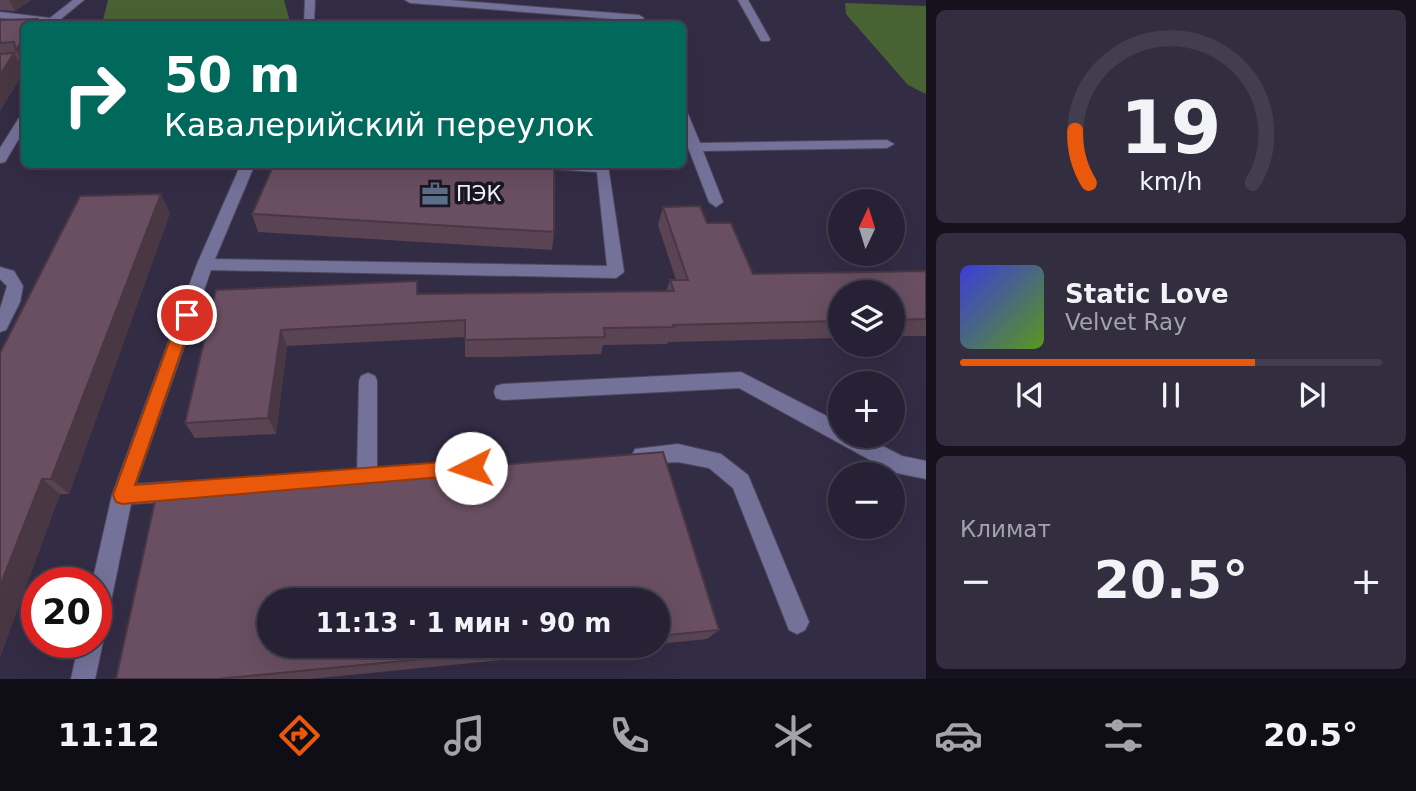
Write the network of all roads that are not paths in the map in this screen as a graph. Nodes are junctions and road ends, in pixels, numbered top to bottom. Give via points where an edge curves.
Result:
1 (79, 0) edge
2 (310, 0) edge
3 (410, 0) edge
4 (743, 0) edge
5 (0, 15) edge
6 (639, 17) edge
7 (309, 21) edge
8 (765, 39) dead end
9 (0, 66) edge
10 (21, 66) edge
11 (686, 123) edge
12 (21, 126) edge
13 (887, 145) dead end
14 (697, 147) junction
15 (0, 159) edge
16 (246, 168) edge
17 (603, 168) edge
18 (716, 202) dead end
19 (205, 264) junction
20 (0, 273) edge
21 (0, 325) edge
22 (368, 381) dead end
23 (503, 392) dead end
24 (828, 427) edge
25 (868, 448) edge
26 (624, 457) edge
27 (926, 470) edge
28 (394, 474) edge
29 (367, 476) junction
30 (340, 478) edge
31 (204, 489) edge
32 (122, 495) junction
33 (107, 567) edge
34 (797, 622) dead end
35 (87, 658) edge
36 (83, 679) edge

1 - 5 street via 52,21
2 - 7 street
3 - 6 street
4 - 8 street
9 - 10 street
11 - 14 street
12 - 15 street
13 - 14 street
14 - 18 street
16 - 19 street
17 - 19 street via 616,272
19 - 32 street
20 - 21 street via 8,275 15,286
22 - 29 street
23 - 24 street via 741,380
25 - 27 street via 900,465
26 - 34 street via 678,453 714,460 741,482
28 - 29 street
29 - 30 street
31 - 32 street
32 - 33 street
35 - 36 street

